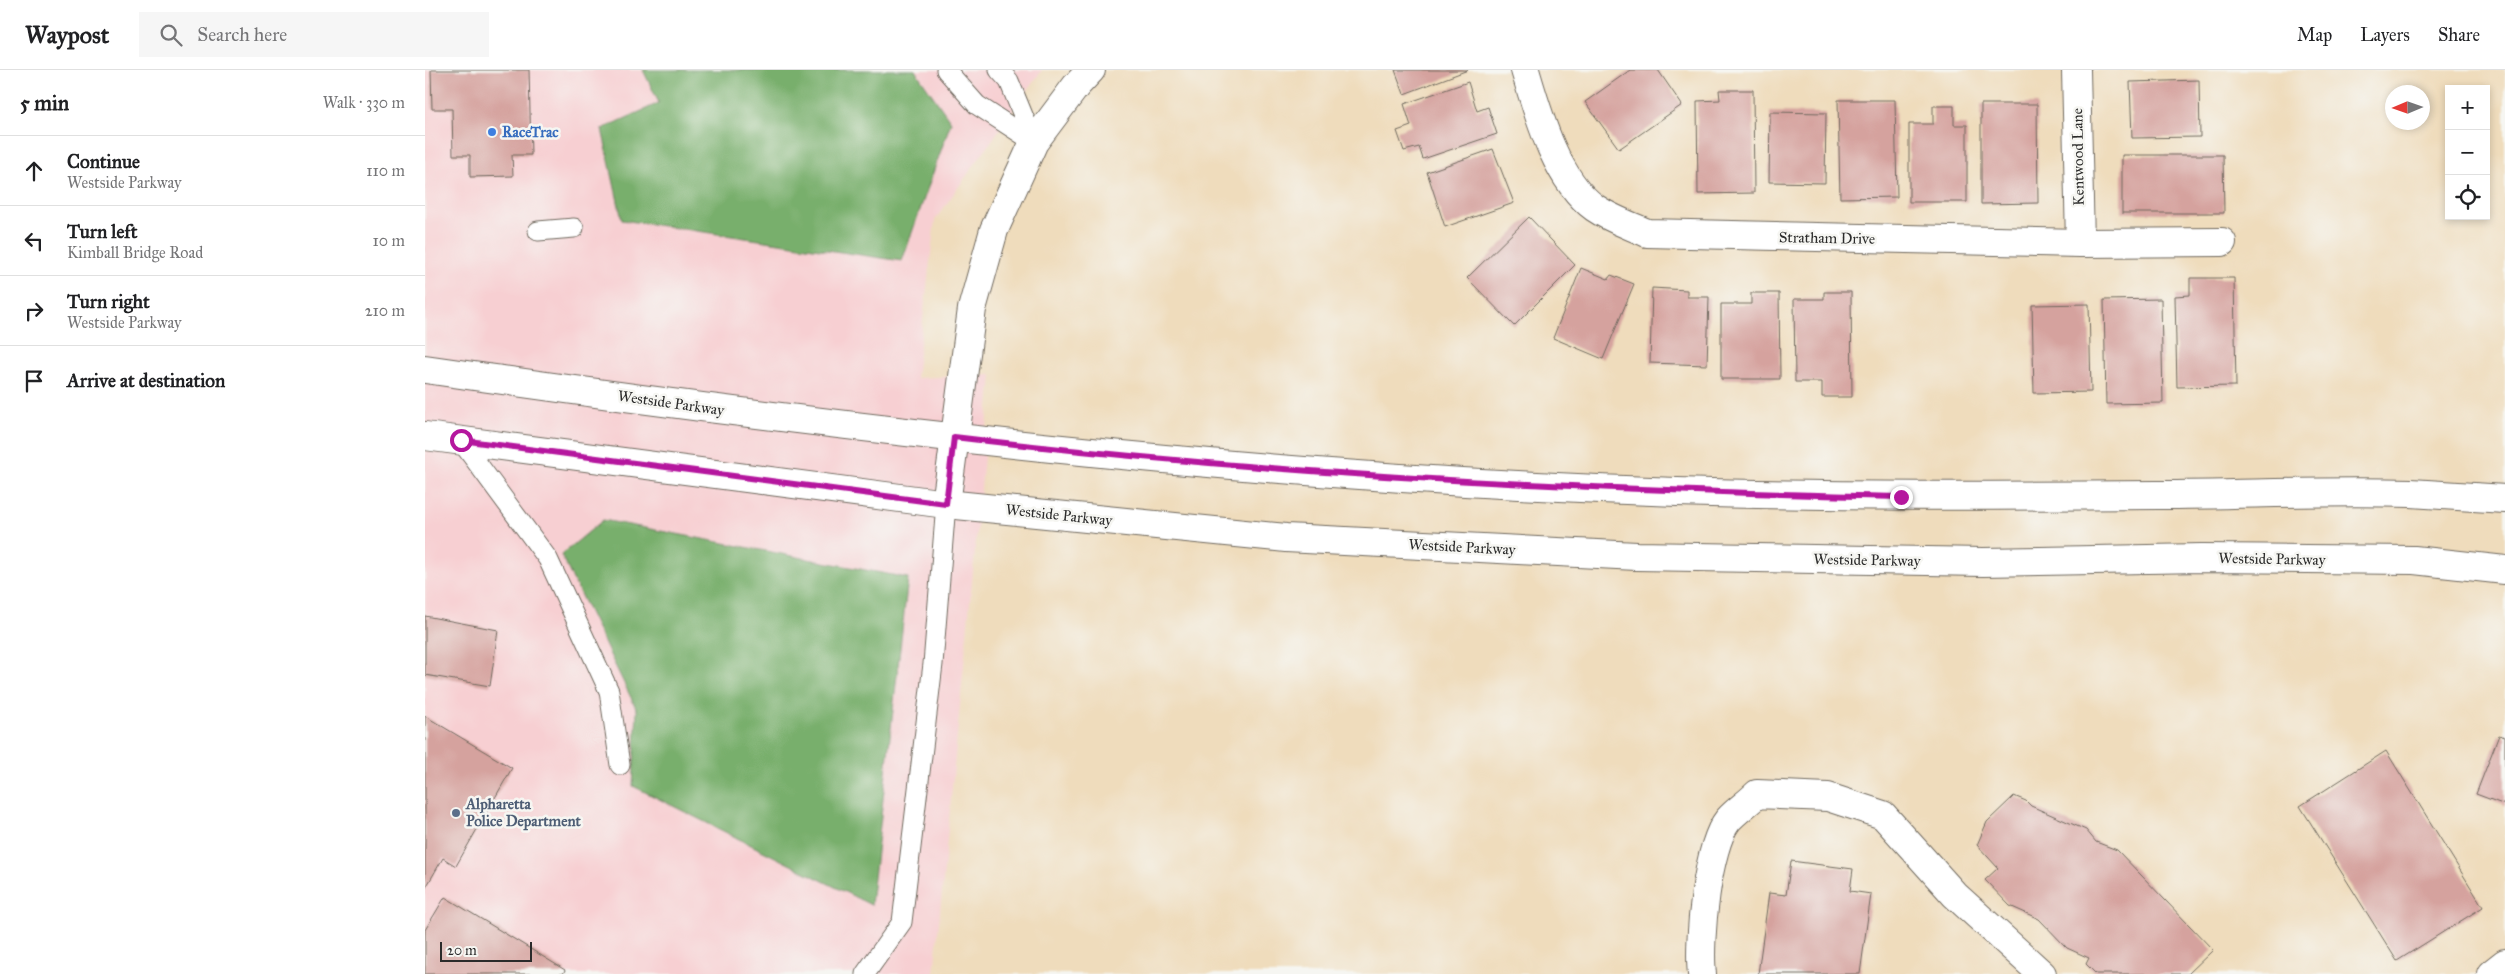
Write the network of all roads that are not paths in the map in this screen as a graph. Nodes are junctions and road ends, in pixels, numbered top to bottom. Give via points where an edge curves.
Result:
1 (946, 70) edge
2 (999, 70) edge
3 (1091, 70) edge
4 (1525, 70) edge
5 (2076, 70) edge
6 (1034, 142) junction
7 (574, 228) dead end
8 (538, 231) dead end
9 (2223, 242) dead end
10 (2080, 243) junction
11 (425, 369) edge
12 (425, 436) edge
13 (954, 437) junction
14 (461, 440) junction
15 (2505, 499) edge
16 (946, 504) junction
17 (2505, 570) edge
18 (620, 765) dead end
19 (2505, 963) edge
20 (865, 974) edge
21 (1702, 974) edge
22 (2042, 974) edge
23 (2491, 974) edge

1 - 6 lane via 977,105
2 - 6 lane via 1009,81
3 - 6 main road
4 - 10 main road, Stratham Drive via 1553,150 1571,185 1594,207 1647,233
5 - 10 main road, Kentwood Lane
6 - 13 main road via 994,230 972,309
7 - 8 lane
9 - 10 main road, Stratham Drive
11 - 13 main road, Westside Parkway via 699,407
12 - 14 main road, Westside Parkway
13 - 15 main road, Westside Parkway via 1264,468 1663,491 1901,497 2406,493
13 - 16 main road
14 - 16 main road, Westside Parkway
14 - 18 lane via 548,559 609,691
16 - 17 main road, Westside Parkway via 1286,538 1637,556 1983,562 2202,558 2414,560
16 - 20 lane via 933,664 902,922
19 - 23 main road
21 - 22 main road via 1700,952 1713,850 1727,821 1757,794 1828,797 1883,815 1955,895

